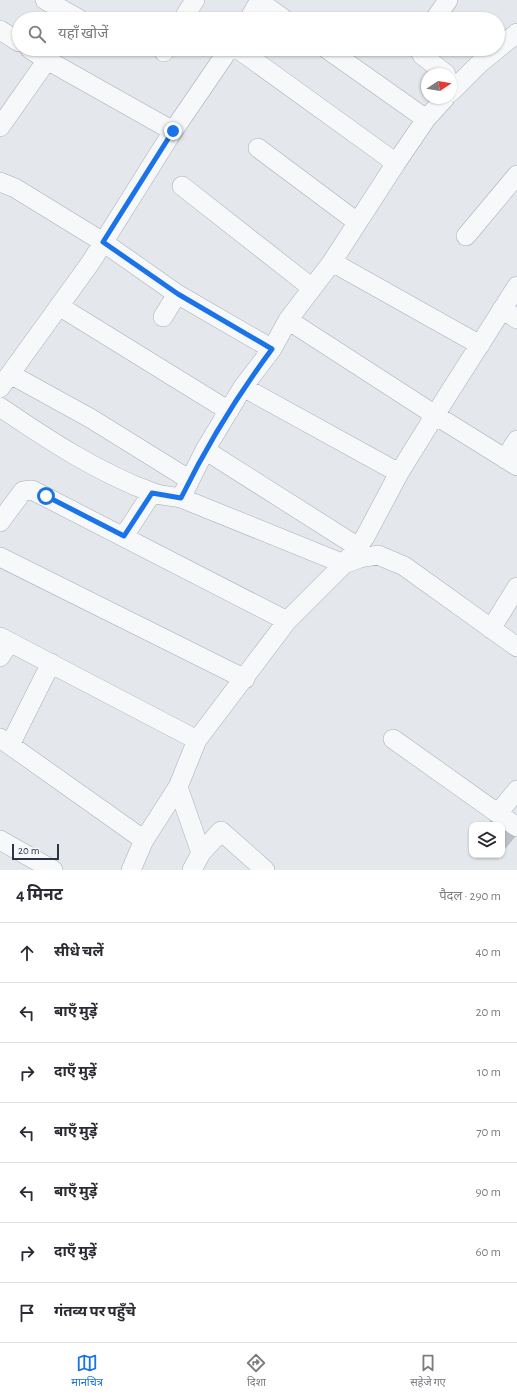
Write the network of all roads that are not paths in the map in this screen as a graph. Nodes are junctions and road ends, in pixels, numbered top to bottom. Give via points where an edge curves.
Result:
1 (45, 0) edge
2 (194, 0) edge
3 (448, 0) edge
4 (262, 1) edge
5 (66, 12) edge
6 (187, 12) edge
7 (254, 12) edge
8 (275, 12) edge
9 (440, 12) edge
10 (0, 30) edge
11 (517, 33) edge
12 (12, 38) edge
13 (505, 43) edge
14 (41, 56) edge
15 (224, 56) edge
16 (248, 56) edge
17 (337, 56) edge
18 (423, 56) edge
19 (489, 56) edge
20 (47, 60) junction
21 (436, 68) edge
22 (457, 79) edge
23 (440, 104) edge
24 (426, 119) junction
25 (0, 127) edge
26 (173, 131) junction
27 (258, 148) dead end
28 (396, 163) junction
29 (517, 175) edge
30 (0, 182) edge
31 (182, 186) dead end
32 (357, 222) junction
33 (466, 236) dead end
34 (103, 242) junction
35 (332, 262) junction
36 (517, 286) edge
37 (312, 288) junction
38 (178, 294) junction
39 (59, 306) junction
40 (510, 314) edge
41 (163, 317) dead end
42 (288, 320) junction
43 (480, 345) junction
44 (272, 349) junction
45 (5, 381) edge
46 (243, 387) junction
47 (0, 406) edge
48 (229, 411) junction
49 (435, 415) junction
50 (517, 440) edge
51 (204, 450) junction
52 (511, 462) edge
53 (399, 473) junction
54 (190, 480) junction
55 (152, 493) junction
56 (181, 498) junction
57 (0, 522) edge
58 (124, 536) junction
59 (361, 542) junction
60 (378, 555) junction
61 (0, 557) edge
62 (344, 564) junction
63 (517, 587) edge
64 (287, 621) junction
65 (491, 629) junction
66 (3, 645) edge
67 (517, 647) edge
68 (51, 663) junction
69 (245, 678) junction
70 (393, 739) dead end
71 (197, 740) junction
72 (5, 742) edge
73 (178, 787) junction
74 (517, 790) edge
75 (498, 813) junction
76 (517, 827) edge
77 (0, 840) edge
78 (144, 840) junction
79 (201, 854) junction
80 (53, 870) edge
81 (131, 870) edge
82 (192, 870) edge
83 (265, 870) edge

1 - 5 street
2 - 6 street
3 - 9 street
4 - 7 street
4 - 8 street
10 - 12 street
11 - 13 street
14 - 20 street
15 - 26 street
16 - 28 street
17 - 24 street
18 - 21 street
19 - 22 street
20 - 25 street
20 - 26 street
23 - 24 street
24 - 28 street
26 - 34 street
27 - 32 street
28 - 32 street
29 - 33 street
30 - 34 street via 15,188
31 - 37 street
32 - 35 street
34 - 38 street
34 - 39 street
35 - 37 street
35 - 43 street
36 - 40 street
37 - 42 street
38 - 41 street
38 - 44 street
39 - 45 street
39 - 48 street
40 - 43 street
42 - 44 street
42 - 49 street
43 - 49 street
44 - 46 street
45 - 54 street via 90,418
46 - 48 street
46 - 53 street
47 - 55 street via 37,432 97,467
48 - 51 street
49 - 52 street
49 - 53 street
50 - 52 street
51 - 54 street
51 - 59 street
53 - 59 street
54 - 56 street
55 - 56 street
55 - 58 street
56 - 62 street
57 - 58 street via 23,491 32,490
58 - 64 street
59 - 60 street
59 - 62 street
60 - 62 street
60 - 65 street via 404,566
61 - 69 street
62 - 64 street
63 - 65 street
64 - 69 street
65 - 67 street
66 - 68 street
68 - 71 street
68 - 72 street
69 - 71 street
70 - 75 street
71 - 73 street
72 - 78 street
73 - 78 street
73 - 79 street
74 - 75 street
75 - 76 street
77 - 80 street
78 - 81 street
79 - 82 street
79 - 83 street via 221,832

